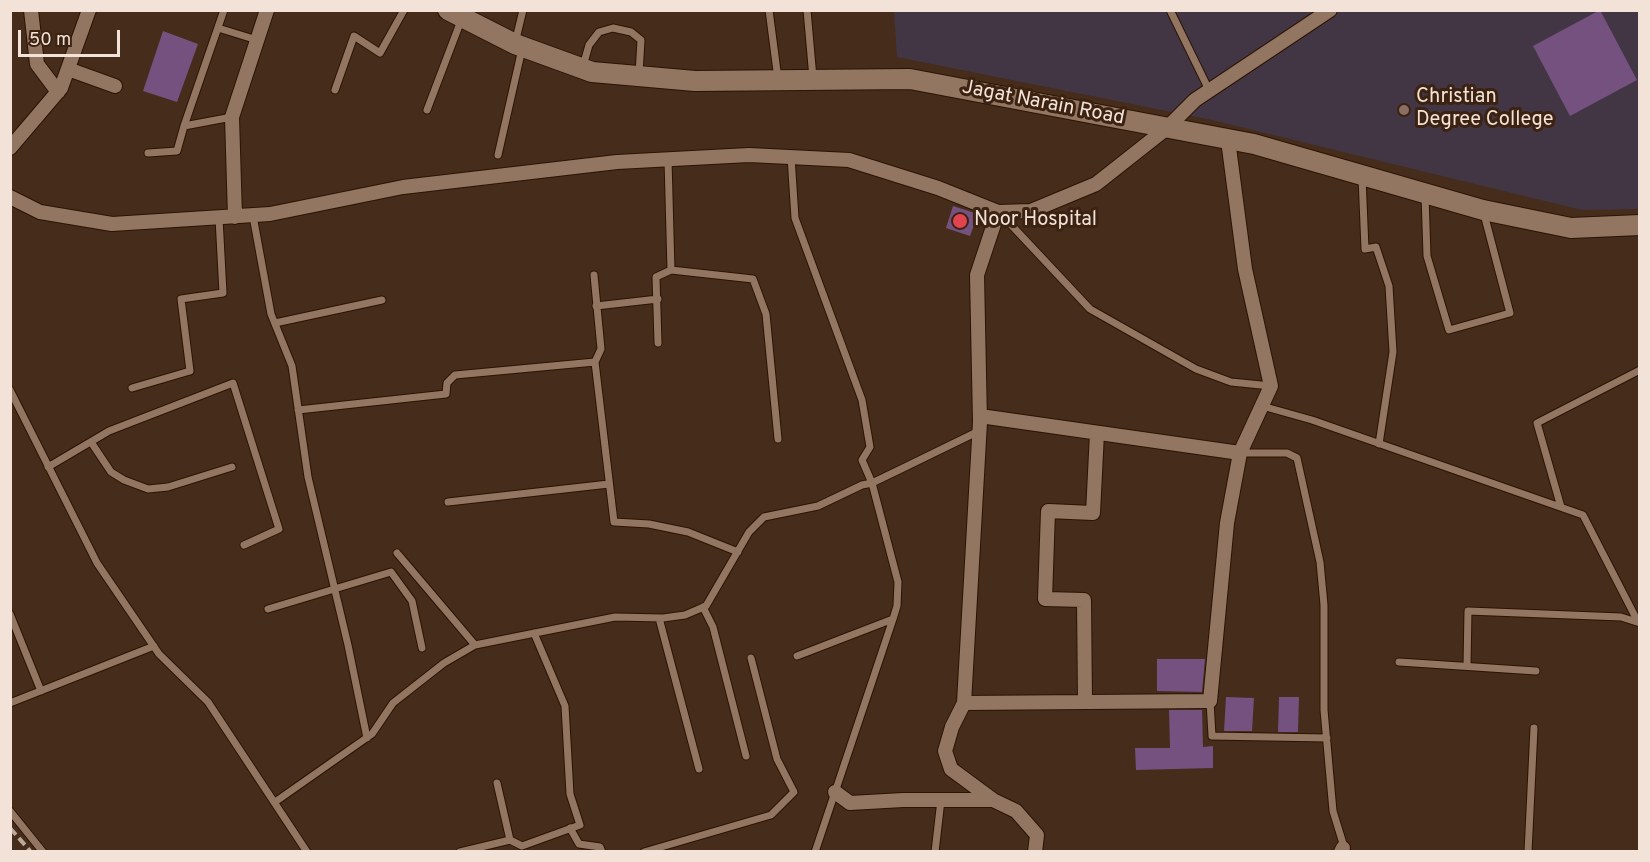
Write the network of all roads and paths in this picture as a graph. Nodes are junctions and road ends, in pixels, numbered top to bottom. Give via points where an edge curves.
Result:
1 (31, 10) edge
2 (89, 10) edge
3 (224, 10) edge
4 (267, 10) edge
5 (404, 10) edge
6 (523, 10) edge
7 (770, 10) edge
8 (807, 10) edge
9 (1170, 10) edge
10 (1330, 10) edge
11 (455, 14) edge
12 (218, 28) junction
13 (257, 40) junction
14 (519, 45) junction
15 (68, 69) junction
16 (583, 69) junction
17 (639, 76) junction
18 (778, 81) junction
19 (813, 81) junction
20 (115, 86) dead end
21 (335, 90) dead end
22 (1209, 90) junction
23 (58, 92) junction
24 (427, 110) dead end
25 (232, 117) junction
26 (184, 126) junction
27 (1167, 128) junction
28 (1228, 140) junction
29 (10, 148) edge
30 (148, 153) dead end
31 (498, 155) dead end
32 (791, 157) junction
33 (668, 160) junction
34 (1362, 176) junction
35 (1425, 195) junction
36 (10, 197) edge
37 (1483, 210) junction
38 (998, 212) junction
39 (253, 216) junction
40 (235, 217) junction
41 (219, 218) junction
42 (1640, 225) edge
43 (671, 270) junction
44 (594, 275) dead end
45 (658, 299) junction
46 (382, 300) dead end
47 (596, 306) junction
48 (275, 322) junction
49 (658, 343) dead end
50 (595, 362) junction
51 (1640, 370) edge
52 (1271, 386) junction
53 (132, 388) dead end
54 (10, 390) edge
55 (1262, 405) junction
56 (298, 410) junction
57 (980, 416) junction
58 (979, 431) junction
59 (1097, 433) junction
60 (778, 439) dead end
61 (91, 442) junction
62 (1379, 444) junction
63 (1240, 453) junction
64 (48, 467) junction
65 (232, 467) dead end
66 (872, 483) junction
67 (609, 484) junction
68 (448, 502) dead end
69 (1561, 507) junction
70 (244, 544) dead end
71 (738, 552) junction
72 (397, 553) dead end
73 (335, 589) junction
74 (703, 607) junction
75 (268, 609) dead end
76 (10, 614) edge
77 (659, 618) junction
78 (893, 619) junction
79 (1639, 622) edge
80 (534, 633) junction
81 (475, 645) junction
82 (154, 646) junction
83 (422, 648) dead end
84 (797, 656) dead end
85 (752, 658) dead end
86 (1399, 662) dead end
87 (1467, 666) junction
88 (1536, 671) dead end
89 (41, 691) junction
90 (1210, 701) junction
91 (1085, 702) junction
92 (10, 703) edge
93 (964, 703) junction
94 (1534, 728) dead end
95 (367, 738) junction
96 (1327, 738) junction
97 (746, 756) dead end
98 (699, 769) dead end
99 (497, 783) dead end
100 (835, 792) junction
101 (941, 800) junction
102 (993, 800) junction
103 (275, 802) junction
104 (10, 811) edge
105 (570, 828) junction
106 (510, 840) junction
107 (1343, 850) edge
108 (43, 852) edge
109 (307, 852) edge
110 (459, 852) edge
111 (602, 852) edge
112 (644, 852) edge
113 (815, 852) edge
114 (935, 852) edge
115 (1035, 852) edge
116 (1528, 852) edge

1 - 23 street via 37,64
2 - 15 street
3 - 12 lane
4 - 13 street
5 - 21 lane via 380,53 354,36
6 - 14 lane
7 - 18 lane
8 - 19 lane
9 - 22 lane
10 - 22 street
11 - 14 street, Jagat Narain Road
11 - 24 lane
12 - 13 lane
12 - 26 lane
13 - 25 street
14 - 16 street, Jagat Narain Road
14 - 31 lane
15 - 20 street
15 - 23 street
16 - 17 street, Jagat Narain Road
16 - 17 lane via 589,45 599,32 613,28 631,32 641,40
17 - 18 street, Jagat Narain Road
18 - 19 street, Jagat Narain Road
19 - 27 street, Jagat Narain Road via 910,79
22 - 27 street
23 - 29 street
25 - 26 lane
25 - 40 street
26 - 30 lane via 177,151
27 - 28 street, Jagat Narain Road
27 - 38 street via 1096,184 1031,211
28 - 34 street, Jagat Narain Road
28 - 52 street via 1245,269
32 - 33 street via 749,155
32 - 38 street via 849,160
32 - 66 lane via 795,218 861,400 870,447 862,460
33 - 39 street via 617,162 403,187
33 - 43 lane
34 - 35 street, Jagat Narain Road
34 - 62 lane via 1365,249 1376,247 1390,297 1393,352
35 - 37 street, Jagat Narain Road
35 - 37 lane via 1427,256 1449,330 1510,313
36 - 41 street via 40,212 112,224
37 - 42 street, Jagat Narain Road via 1571,228
38 - 52 lane via 1090,309 1196,369 1231,382
38 - 57 street via 977,275
39 - 40 street
39 - 48 lane
40 - 41 street
41 - 53 lane via 223,293 181,299 190,371
43 - 45 lane via 656,277
43 - 60 lane via 753,279 766,314
44 - 47 lane
45 - 47 lane
45 - 49 lane
46 - 48 lane
47 - 50 lane via 601,349
48 - 56 lane via 292,366
50 - 56 lane via 455,375 447,383 446,394
50 - 67 lane
51 - 69 lane via 1537,423
52 - 55 street
54 - 64 lane
55 - 62 lane
55 - 63 street
56 - 73 lane via 308,477
57 - 58 street
57 - 59 street
58 - 66 lane
58 - 93 street
59 - 63 street
59 - 91 street via 1093,513 1048,511 1045,599 1084,600
61 - 64 lane
61 - 65 lane via 111,472 148,489 168,488
61 - 70 lane via 144,416 233,383 279,529
62 - 69 lane
63 - 90 street via 1227,523
63 - 96 lane via 1287,453 1297,458 1320,562
64 - 82 lane via 97,563
66 - 71 lane via 818,506 764,517 749,532
66 - 78 lane via 898,582
67 - 68 lane
67 - 71 lane via 614,522 688,532
69 - 79 lane via 1582,515
71 - 74 lane
72 - 81 lane
73 - 75 lane
73 - 83 lane via 391,572 412,601
73 - 95 lane
74 - 77 lane via 686,615
74 - 97 lane via 713,627
76 - 89 lane
77 - 80 lane via 615,617
77 - 98 lane
78 - 84 lane
78 - 100 lane
79 - 87 lane via 1621,617 1468,611
80 - 81 lane
80 - 105 lane via 565,706 570,794 580,825
81 - 95 lane via 444,663 393,703
82 - 89 lane
82 - 103 lane via 208,702
85 - 112 lane via 777,759 794,792 771,815
86 - 87 lane
87 - 88 lane
89 - 92 lane
90 - 91 street
90 - 96 lane via 1212,736
91 - 93 street
93 - 102 street via 945,751 951,769
94 - 116 lane
95 - 103 lane
96 - 107 lane via 1333,811
99 - 106 lane
100 - 101 street via 850,803
100 - 113 lane
101 - 102 street
101 - 114 lane
102 - 115 street via 1016,811 1037,835
103 - 109 lane
104 - 108 lane
105 - 106 lane via 522,846
105 - 111 lane via 579,844 600,847
106 - 110 lane

